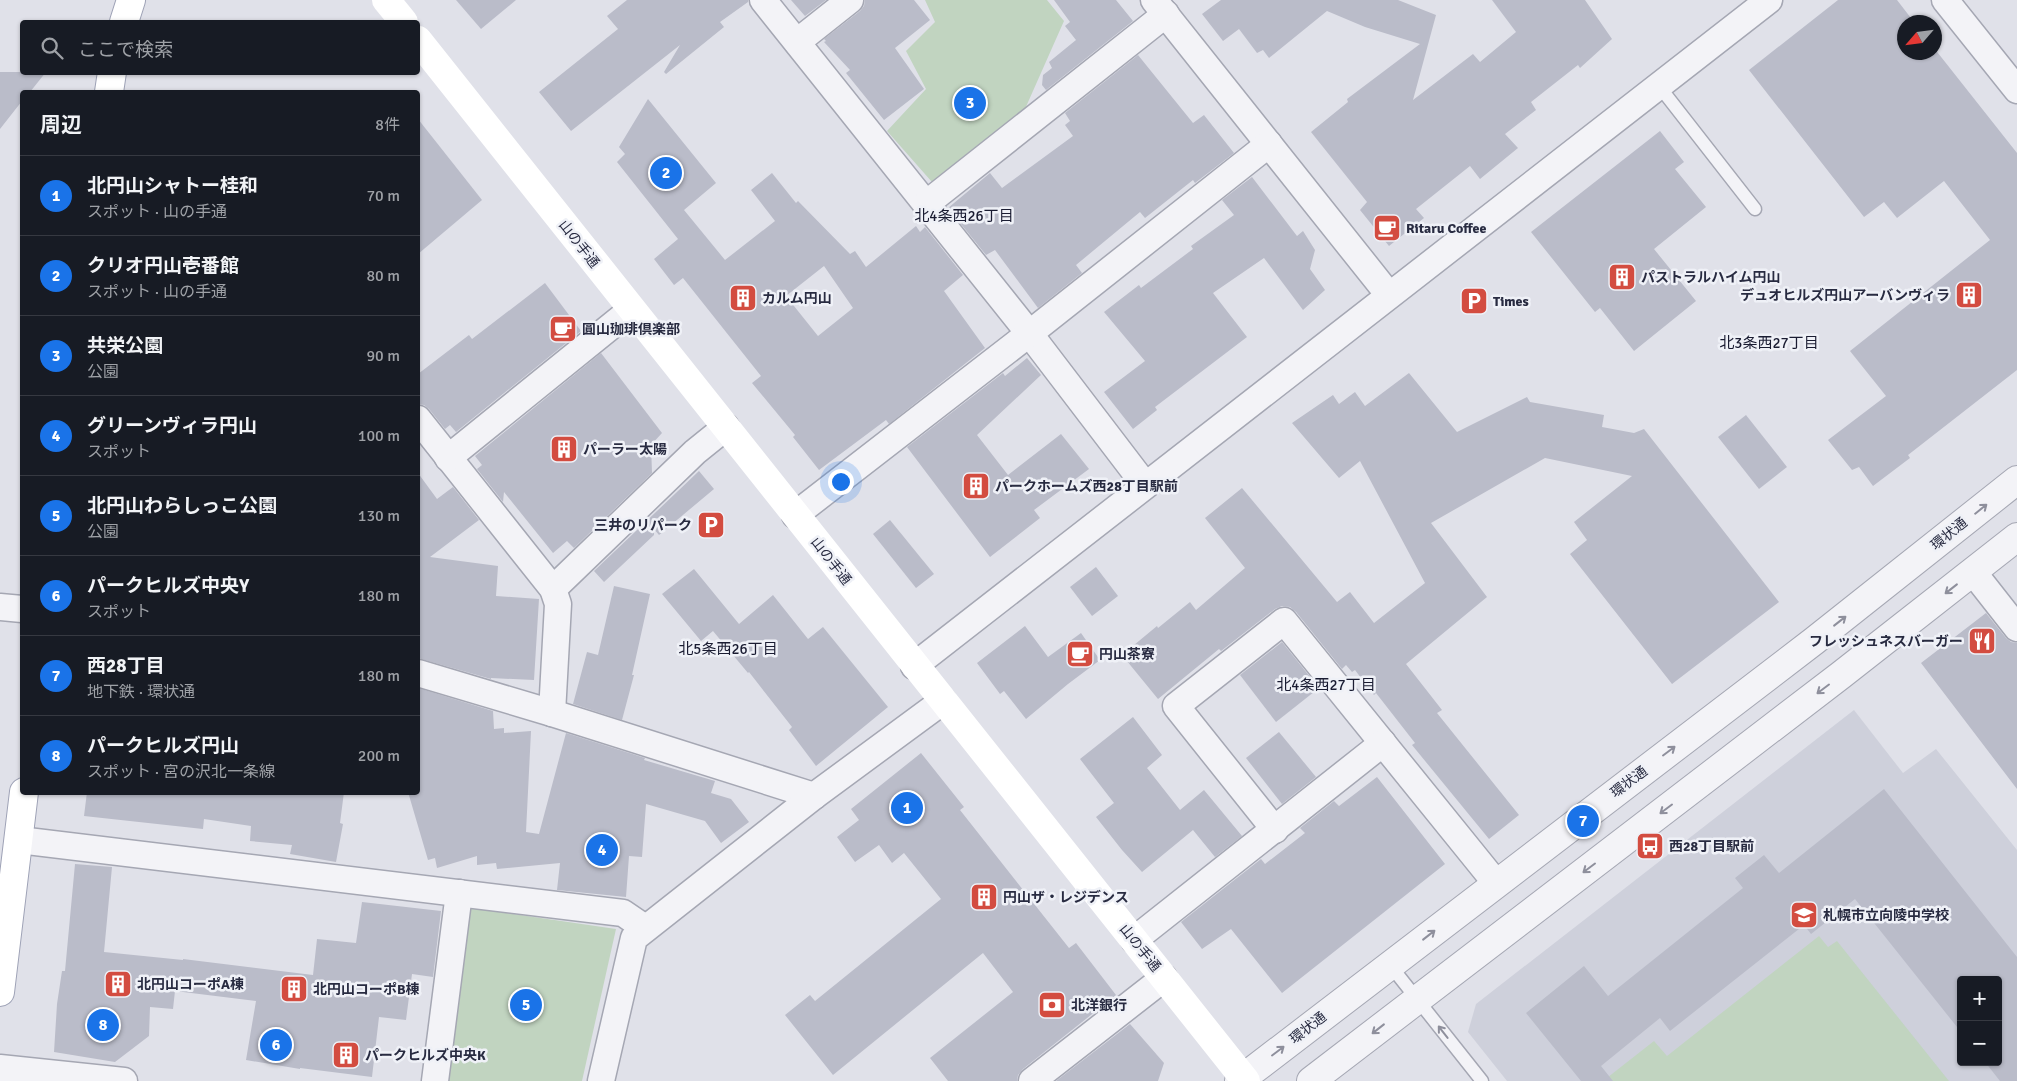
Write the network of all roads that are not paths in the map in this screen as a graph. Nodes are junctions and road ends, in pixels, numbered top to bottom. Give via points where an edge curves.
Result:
1 (114, 0) edge
2 (131, 0) edge
3 (386, 0) edge
4 (763, 0) edge
5 (850, 0) edge
6 (1770, 0) edge
7 (1945, 0) edge
8 (1160, 7) edge
9 (114, 20) edge
10 (125, 20) edge
11 (402, 20) edge
12 (797, 42) junction
13 (420, 43) edge
14 (112, 75) edge
15 (1659, 86) junction
16 (109, 90) edge
17 (2017, 90) edge
18 (1269, 144) junction
19 (926, 204) junction
20 (1756, 209) dead end
21 (1389, 295) junction
22 (631, 310) junction
23 (1029, 333) junction
24 (420, 422) edge
25 (726, 427) junction
26 (448, 458) junction
27 (2017, 480) edge
28 (1145, 485) junction
29 (794, 515) junction
30 (2017, 537) edge
31 (1972, 572) junction
32 (553, 589) junction
33 (0, 607) edge
34 (20, 609) edge
35 (2017, 628) edge
36 (914, 666) junction
37 (420, 675) edge
38 (943, 701) junction
39 (552, 713) junction
40 (1384, 743) junction
41 (24, 795) edge
42 (814, 796) junction
43 (1275, 830) junction
44 (19, 840) junction
45 (1496, 883) junction
46 (459, 893) junction
47 (5, 905) edge
48 (646, 928) junction
49 (1134, 940) junction
50 (1390, 965) junction
51 (1164, 978) junction
52 (0, 992) edge
53 (1417, 1000) junction
54 (0, 1068) edge
55 (1243, 1080) edge
56 (124, 1081) edge
57 (435, 1081) edge
58 (601, 1081) edge
59 (1032, 1081) edge
60 (1311, 1081) edge
61 (1482, 1081) edge

1 - 9 main road
2 - 10 main road
3 - 11 main road
4 - 12 street
5 - 12 street
6 - 15 street
7 - 17 street
8 - 18 street
8 - 19 street
12 - 19 street
13 - 22 main road, 山の手通
14 - 16 main road
15 - 20 lane
15 - 21 street
18 - 21 street
18 - 23 street
19 - 23 street
21 - 28 street
22 - 25 main road, 山の手通
22 - 26 street
23 - 28 street
23 - 29 street
24 - 26 street
25 - 29 main road, 山の手通
25 - 32 street via 695,452
26 - 32 street
45 -> 27 street, 環状通 via 1817,638
28 - 36 street
29 - 36 main road, 山の手通
30 - 31 street
31 - 35 street
31 -> 53 street
32 - 39 street via 558,604
33 - 34 street
36 - 38 main road, 山の手通
37 - 39 street
38 - 42 street
38 - 49 main road, 山の手通
39 - 42 street
40 - 43 street
40 - 43 street via 1284,621 1176,706
40 - 45 street
41 - 44 main road
42 - 48 street
43 - 49 street
44 - 46 street
44 - 47 main road
50 -> 45 street, 環状通
46 - 48 street via 623,913
46 - 57 street
47 - 52 main road
48 - 58 street via 634,938
49 - 51 main road, 山の手通
50 - 53 lane
55 -> 50 street, 環状通
51 - 55 main road, 山の手通
51 - 59 street
53 -> 60 street
61 -> 53 lane
54 - 56 street

